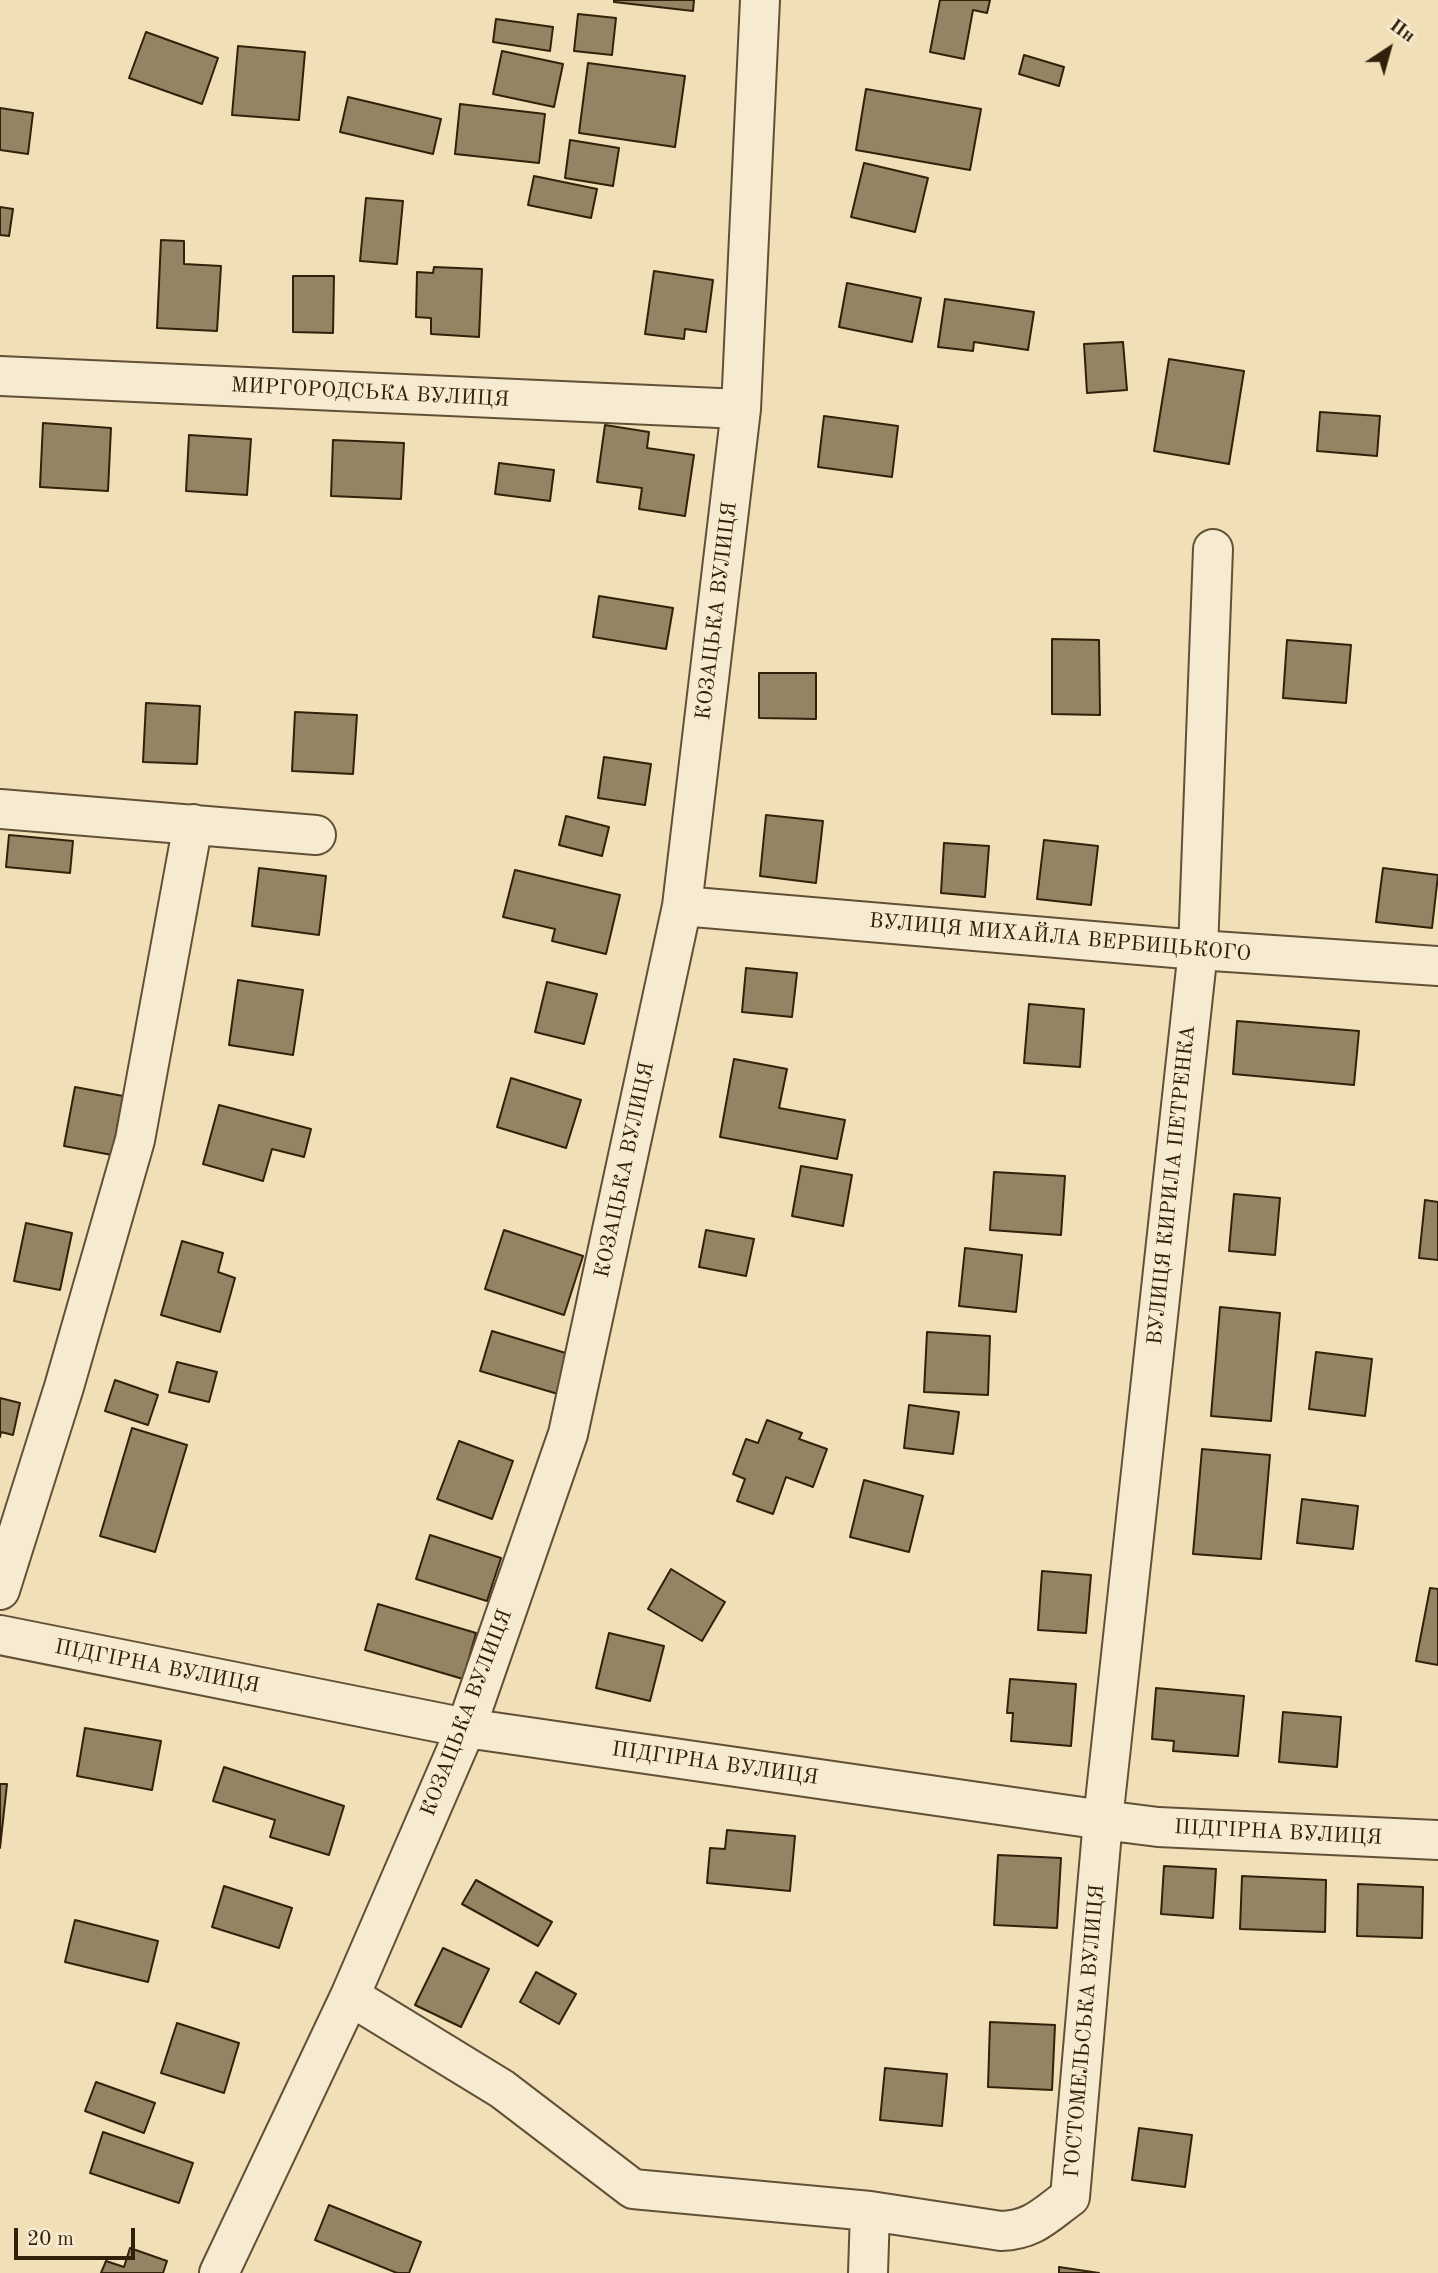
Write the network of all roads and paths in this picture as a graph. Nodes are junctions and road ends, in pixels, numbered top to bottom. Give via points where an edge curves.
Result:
1 (760, 0) edge
2 (0, 376) edge
3 (741, 409) junction
4 (1213, 549) dead end
5 (0, 809) edge
6 (193, 824) junction
7 (316, 835) dead end
8 (682, 906) junction
9 (1198, 950) junction
10 (1438, 966) edge
11 (0, 1590) edge
12 (0, 1635) edge
13 (466, 1728) junction
14 (1103, 1819) junction
15 (1438, 1840) edge
16 (350, 1996) junction
17 (870, 2211) junction
18 (219, 2273) edge
19 (868, 2273) edge

1 - 3 street, КОЗАЦЬКА ВУЛИЦЯ
2 - 3 street, МИРГОРОДСЬКА ВУЛИЦЯ
3 - 8 street, КОЗАЦЬКА ВУЛИЦЯ
4 - 9 street, ВУЛИЦЯ КИРИЛА ПЕТРЕНКА
5 - 6 street
6 - 7 street
6 - 11 street via 135,1140
8 - 9 street, ВУЛИЦЯ МИХАЙЛА ВЕРБИЦЬКОГО
8 - 13 street, КОЗАЦЬКА ВУЛИЦЯ via 568,1434
9 - 10 street, ВУЛИЦЯ МИХАЙЛА ВЕРБИЦЬКОГО
9 - 14 street, ВУЛИЦЯ КИРИЛА ПЕТРЕНКА
12 - 13 street, ПІДГІРНА ВУЛИЦЯ
13 - 14 street, ПІДГІРНА ВУЛИЦЯ
13 - 16 street, КОЗАЦЬКА ВУЛИЦЯ
14 - 15 street, ПІДГІРНА ВУЛИЦЯ via 1158,1827
14 - 17 street, ГОСТОМЕЛЬСЬКА ВУЛИЦЯ via 1070,2197 1038,2223 1018,2231
16 - 17 street, ГОСТОМЕЛЬСЬКА ВУЛИЦЯ via 502,2090 634,2189
16 - 18 street, КОЗАЦЬКА ВУЛИЦЯ
17 - 19 street

